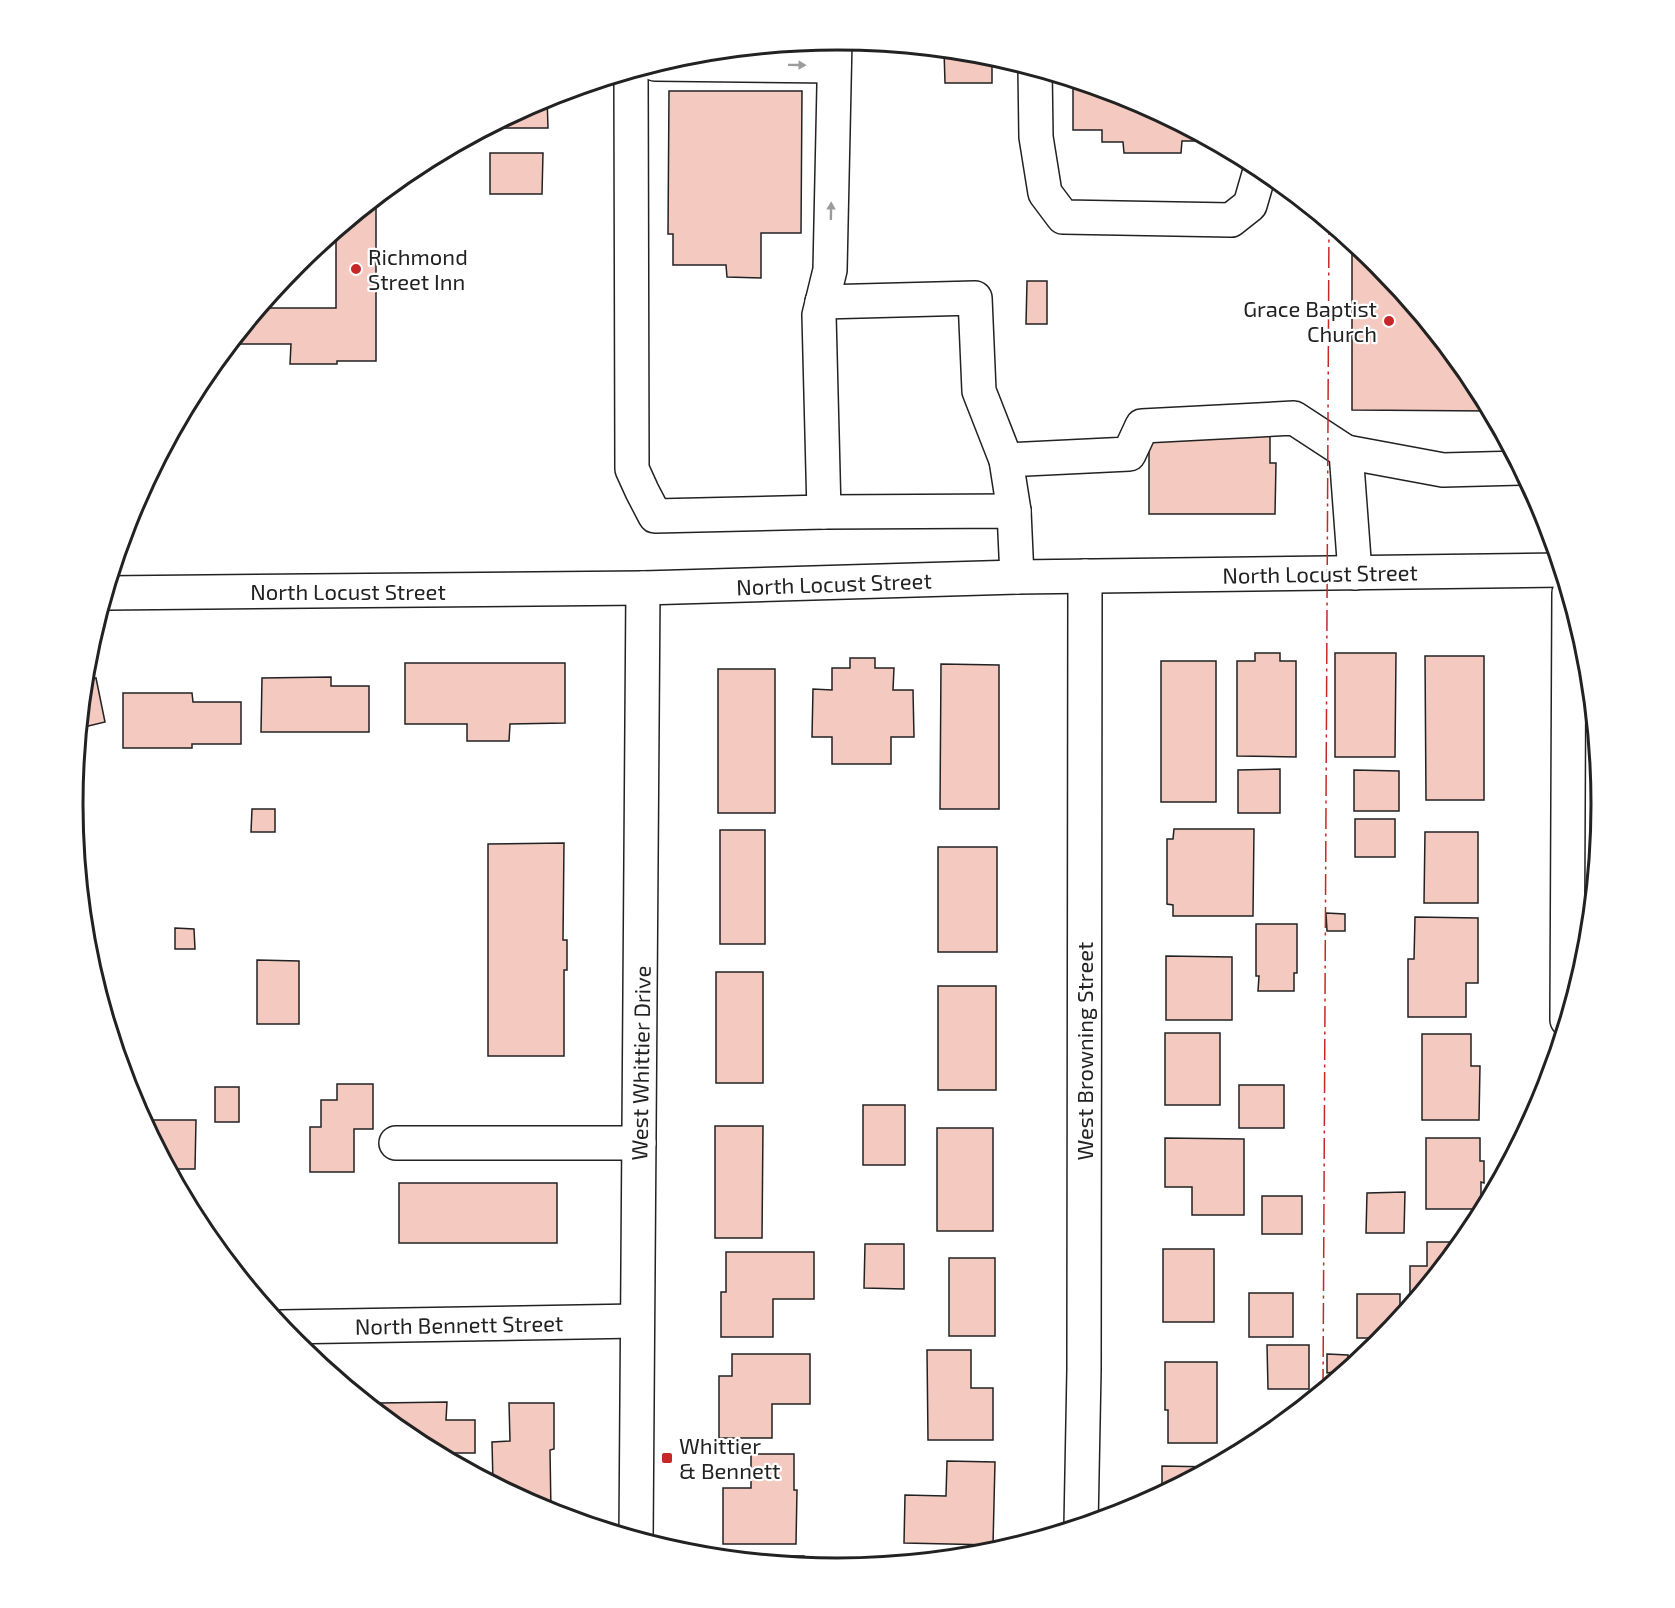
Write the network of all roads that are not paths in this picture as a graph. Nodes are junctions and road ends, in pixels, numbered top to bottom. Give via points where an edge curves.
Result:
1 (835, 53) edge
2 (711, 61) edge
3 (1035, 76) edge
4 (631, 78) edge
5 (1258, 178) edge
6 (822, 302) junction
7 (1346, 452) junction
8 (1006, 460) junction
9 (1513, 468) edge
10 (1014, 511) junction
11 (824, 512) junction
12 (1555, 570) edge
13 (1355, 573) junction
14 (1085, 576) junction
15 (1017, 577) junction
16 (643, 588) junction
17 (114, 593) edge
18 (1569, 621) edge
19 (1568, 991) edge
20 (396, 1143) dead end
21 (639, 1143) junction
22 (637, 1321) junction
23 (294, 1327) edge
24 (1081, 1518) edge
25 (636, 1531) edge

2 -> 1 street
6 -> 1 street via 830,270
3 - 5 street via 1036,137 1045,193 1064,217 1231,220 1250,204
4 - 11 street via 632,469 655,516
6 - 8 street via 975,298 979,392
6 - 11 street via 819,315
7 - 8 street via 1294,418 1142,426 1129,454
7 - 9 street via 1443,470
7 - 13 street
8 - 10 street
10 - 11 street
10 - 15 street
12 - 13 street, North Locust Street
13 - 14 street, North Locust Street
14 - 15 street, North Locust Street
14 - 24 street, West Browning Street
15 - 16 street, North Locust Street
16 - 17 street, North Locust Street
16 - 21 street, West Whittier Drive
18 - 19 street
20 - 21 street
21 - 22 street, West Whittier Drive
22 - 23 street, North Bennett Street
22 - 25 street, West Whittier Drive

